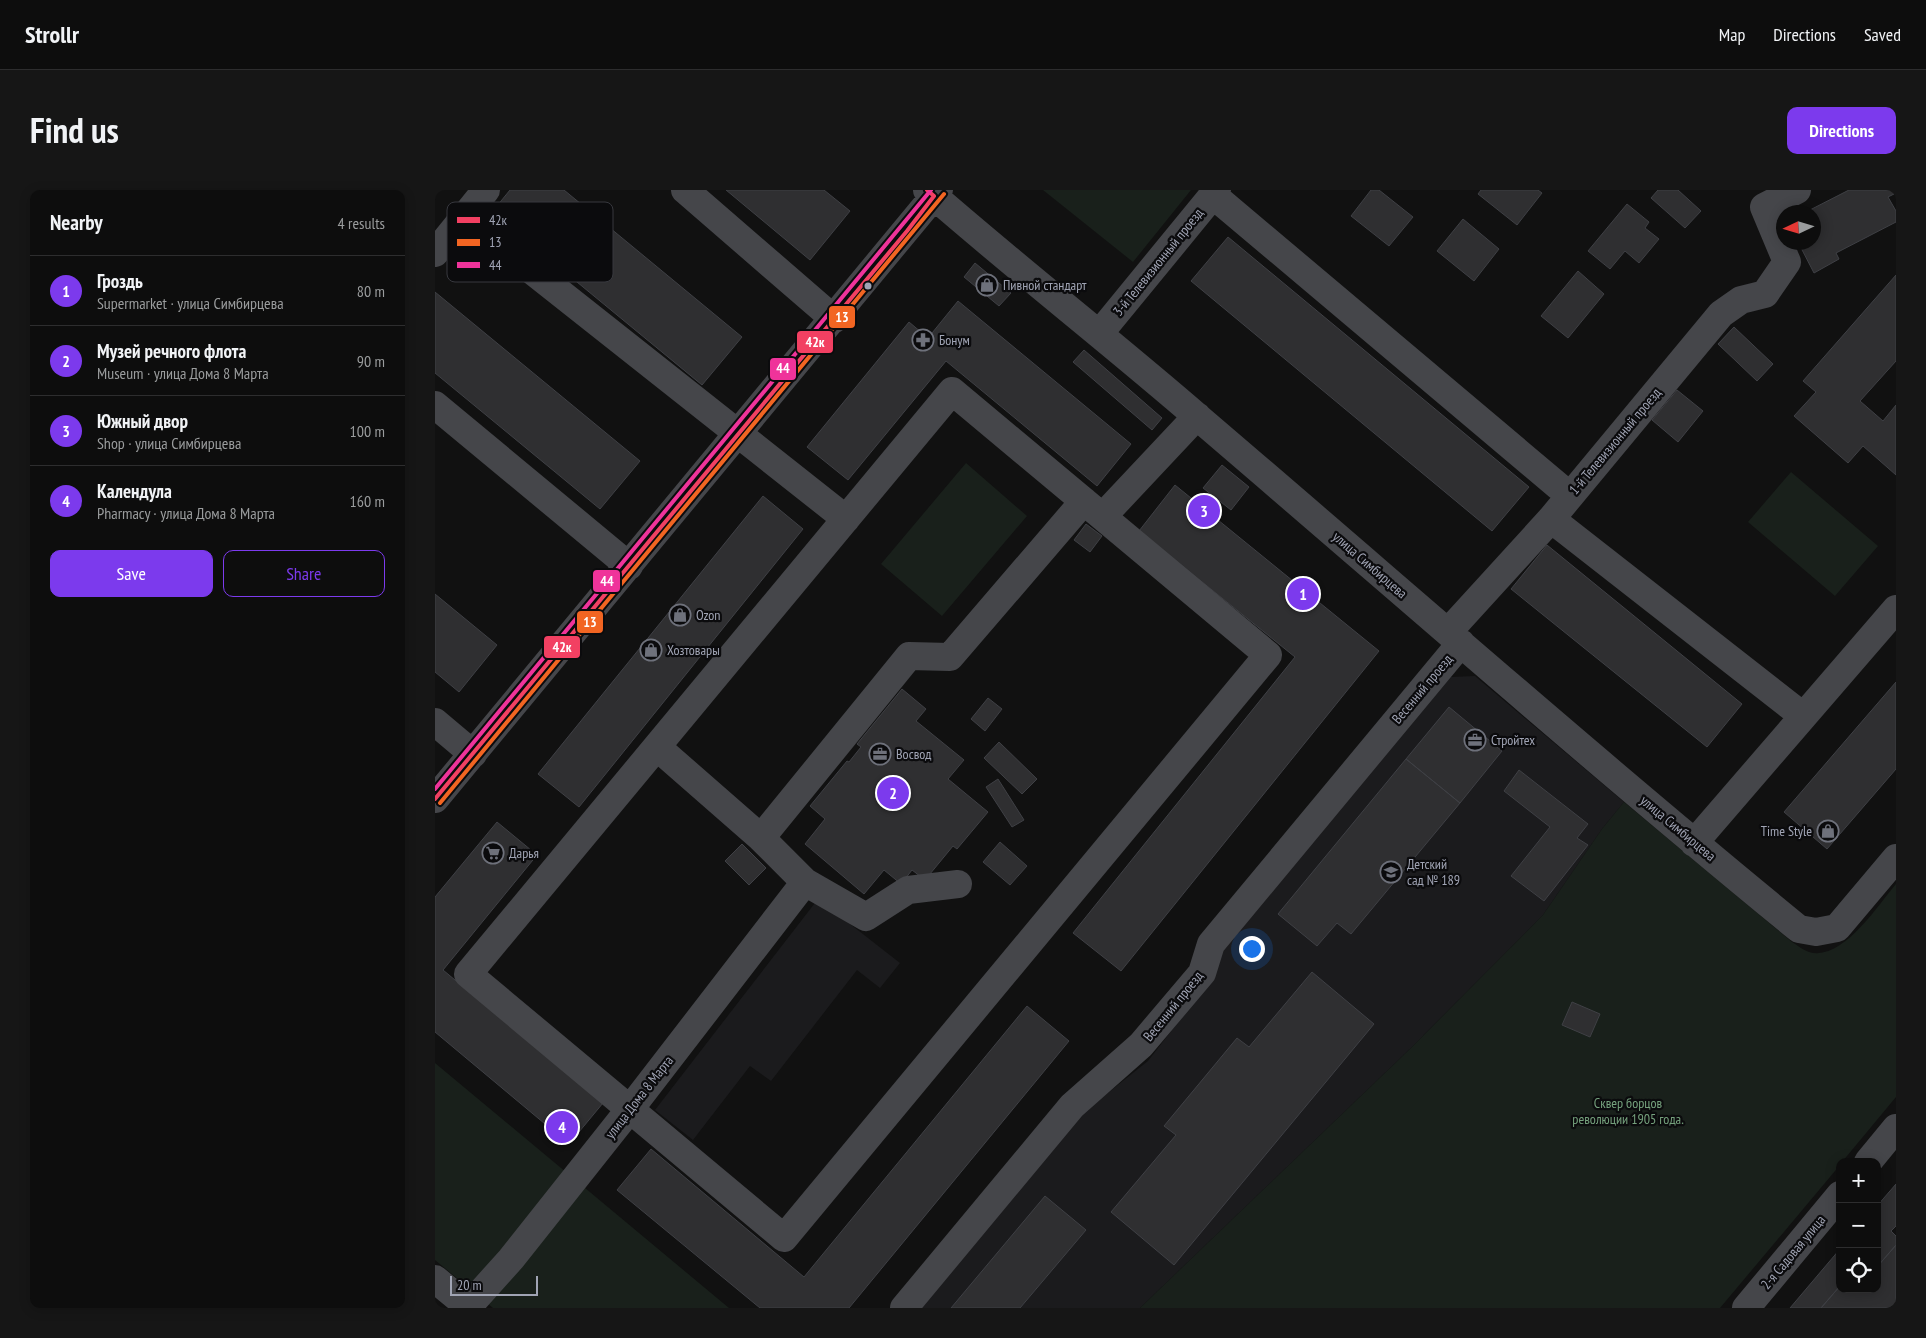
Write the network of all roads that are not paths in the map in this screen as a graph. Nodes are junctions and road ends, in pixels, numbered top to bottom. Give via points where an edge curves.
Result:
1 (486, 190) edge
2 (685, 190) edge
3 (1797, 190) edge
4 (934, 192) edge
5 (1215, 192) edge
6 (475, 202) edge
7 (447, 237) edge
8 (435, 253) edge
9 (547, 282) edge
10 (834, 319) junction
11 (1099, 334) junction
12 (435, 405) edge
13 (1197, 416) junction
14 (739, 433) junction
15 (1570, 496) junction
16 (1093, 508) junction
17 (846, 518) junction
18 (1551, 519) junction
19 (629, 566) junction
20 (1896, 608) edge
21 (1454, 637) junction
22 (1803, 716) junction
23 (435, 722) edge
24 (657, 747) junction
25 (473, 754) junction
26 (435, 799) edge
27 (761, 838) junction
28 (1694, 843) junction
29 (1896, 858) edge
30 (805, 882) junction
31 (958, 884) dead end
32 (630, 1109) junction
33 (1896, 1128) edge
34 (1871, 1158) edge
35 (1836, 1200) edge
36 (435, 1279) edge
37 (469, 1307) edge
38 (904, 1308) edge
39 (1745, 1308) edge

1 - 6 street
2 - 10 street
3 - 15 street, 1-й Телевизионный проезд via 1764,207 1787,262 1765,294 1741,300 1721,314
4 - 10 street
4 - 11 street, улица Симбирцева
5 - 11 street, 3-й Телевизионный проезд
5 - 15 street
7 - 8 street
9 - 14 street
10 - 14 street
11 - 13 street, улица Симбирцева
12 - 19 street
13 - 16 street
13 - 21 street, улица Симбирцева
14 - 17 street
14 - 19 street
15 - 18 street, 1-й Телевизионный проезд
16 - 17 street via 952,391
16 - 27 street via 949,657 909,656
16 - 32 street via 1268,655 784,1238
17 - 24 street
18 - 21 street, 1-й Телевизионный проезд
18 - 22 street
19 - 25 street
20 - 22 street
21 - 28 street, улица Симбирцева
21 - 38 street, Весенний проезд via 1211,944 1202,973 1141,1046 1072,1106
22 - 28 street
23 - 25 street
24 - 27 street
24 - 32 street via 468,974
25 - 26 street
27 - 30 street
28 - 29 street, улица Симбирцева via 1799,929 1816,932 1837,928
30 - 31 street via 866,917 909,890
30 - 32 street, улица Дома 8 Марта
32 - 37 street, улица Дома 8 Марта
33 - 34 street
35 - 39 street, 2-я Садовая улица
36 - 37 street

